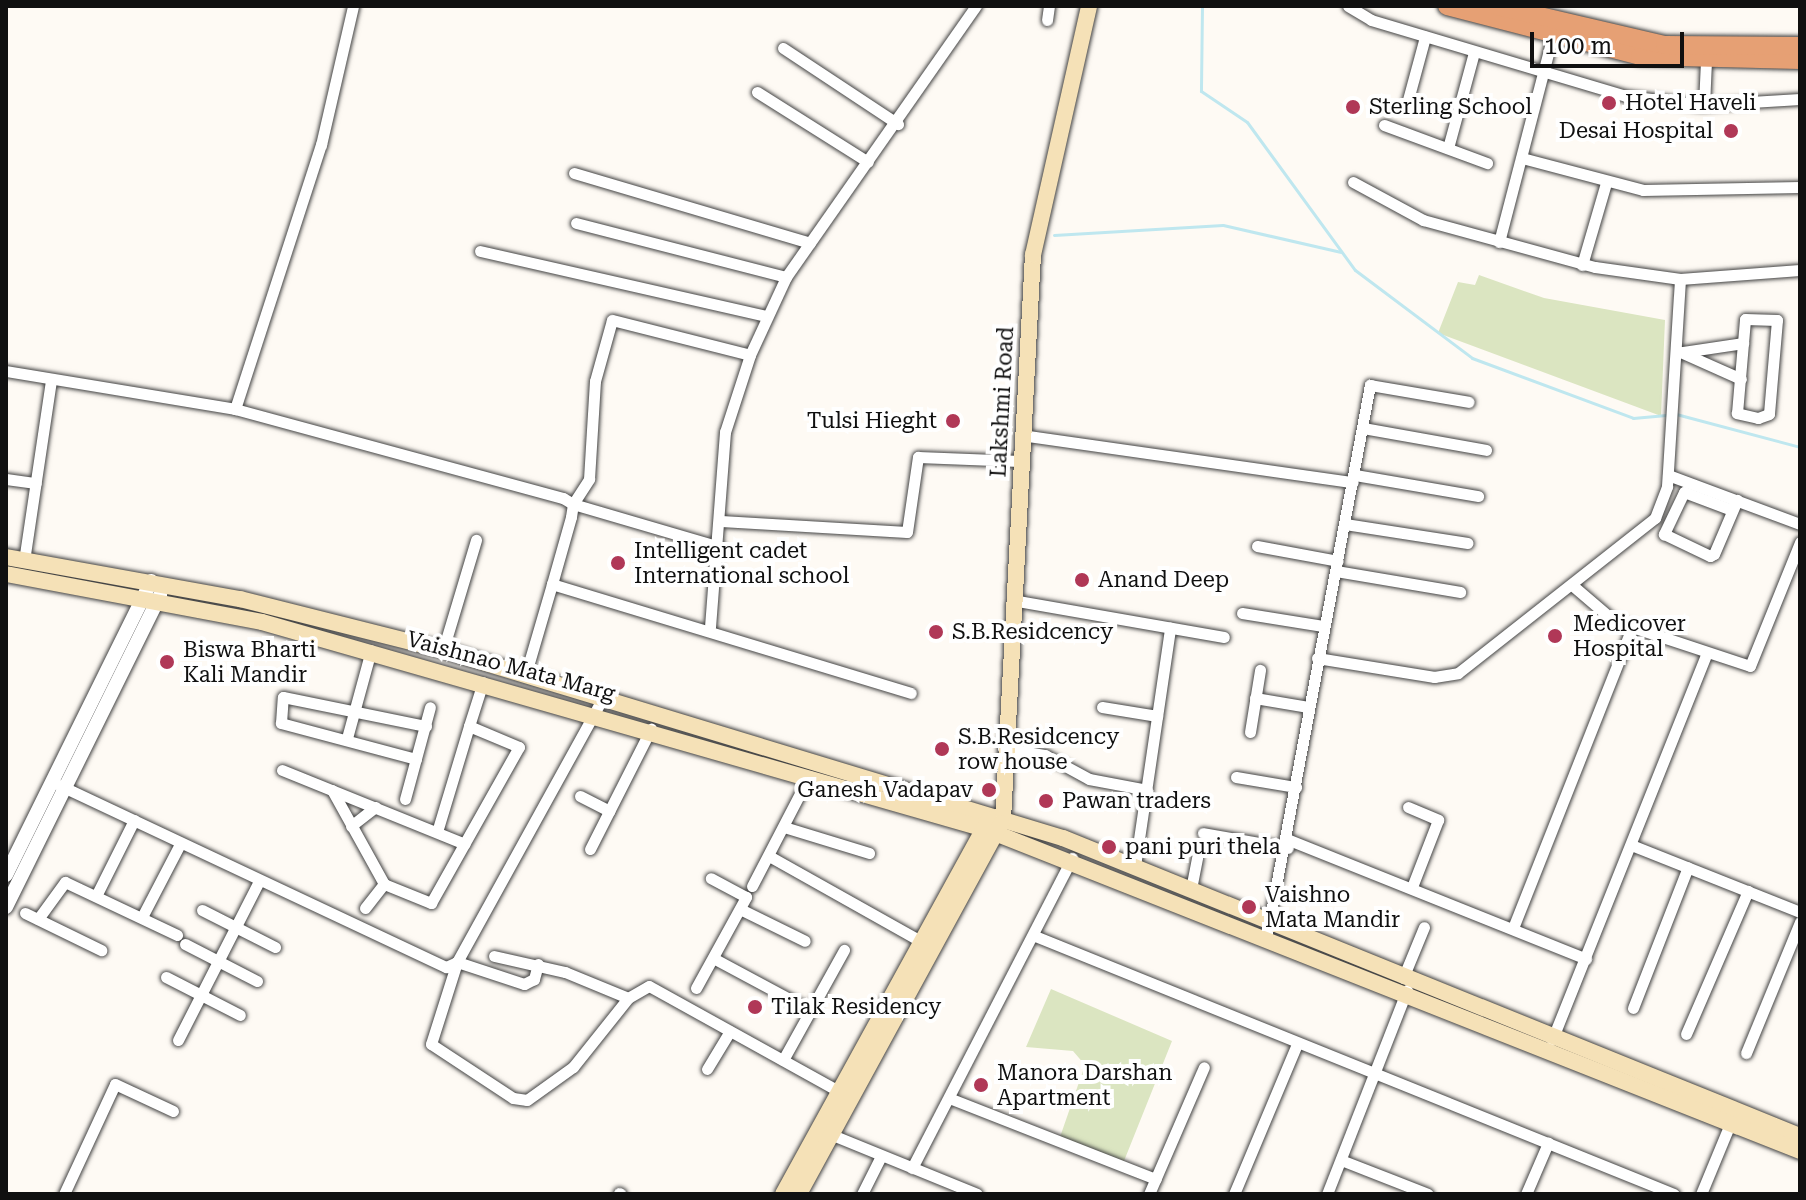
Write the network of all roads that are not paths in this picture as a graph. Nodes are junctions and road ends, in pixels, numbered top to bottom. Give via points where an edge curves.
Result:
1 (353, 6) edge
2 (976, 6) edge
3 (1049, 6) edge
4 (1089, 6) edge
5 (1348, 6) edge
6 (1447, 6) edge
7 (1497, 6) edge
8 (1047, 20) dead end
9 (1555, 30) junction
10 (1425, 37) junction
11 (1800, 46) edge
12 (783, 48) dead end
13 (1474, 52) junction
14 (1800, 60) edge
15 (1706, 61) junction
16 (1544, 72) junction
17 (757, 92) dead end
18 (1800, 99) edge
19 (1704, 105) junction
20 (1406, 107) dead end
21 (898, 124) junction
22 (1384, 125) dead end
23 (1448, 148) junction
24 (1522, 158) junction
25 (868, 162) junction
26 (1487, 163) dead end
27 (574, 173) dead end
28 (1353, 182) dead end
29 (1606, 183) junction
30 (1800, 187) edge
31 (576, 223) dead end
32 (1499, 242) junction
33 (810, 243) junction
34 (480, 251) dead end
35 (1582, 265) junction
36 (1800, 270) edge
37 (786, 277) junction
38 (1680, 279) junction
39 (767, 316) junction
40 (1743, 343) junction
41 (1679, 351) junction
42 (750, 355) junction
43 (6, 371) edge
44 (1741, 379) junction
45 (51, 380) junction
46 (1469, 402) dead end
47 (235, 409) junction
48 (1363, 428) junction
49 (1021, 435) junction
50 (1486, 450) dead end
51 (1020, 461) junction
52 (1668, 475) junction
53 (6, 479) edge
54 (1354, 479) junction
55 (36, 483) junction
56 (1478, 496) dead end
57 (573, 504) junction
58 (1734, 505) junction
59 (721, 521) junction
60 (1345, 524) junction
61 (1800, 524) edge
62 (476, 540) dead end
63 (1800, 542) edge
64 (1468, 543) dead end
65 (1257, 546) dead end
66 (720, 547) junction
67 (6, 557) edge
68 (24, 561) junction
69 (1337, 566) junction
70 (6, 574) edge
71 (158, 583) junction
72 (552, 584) junction
73 (1572, 585) junction
74 (1460, 592) dead end
75 (150, 600) junction
76 (1012, 600) junction
77 (1242, 613) dead end
78 (1323, 626) junction
79 (710, 627) junction
80 (1170, 628) junction
81 (1632, 628) junction
82 (1224, 637) dead end
83 (371, 650) junction
84 (443, 650) junction
85 (1706, 654) junction
86 (1317, 658) junction
87 (1260, 670) dead end
88 (526, 673) junction
89 (483, 682) junction
90 (911, 693) dead end
91 (604, 696) junction
92 (1255, 698) junction
93 (355, 707) junction
94 (430, 707) dead end
95 (1102, 707) dead end
96 (1308, 707) junction
97 (596, 712) junction
98 (1157, 716) junction
99 (426, 726) junction
100 (469, 726) junction
101 (651, 729) junction
102 (1250, 732) dead end
103 (347, 738) junction
104 (1003, 748) junction
105 (416, 759) junction
106 (282, 770) dead end
107 (809, 776) junction
108 (1236, 777) dead end
109 (58, 784) junction
110 (1296, 787) junction
111 (332, 790) junction
112 (1147, 790) junction
113 (580, 796) dead end
114 (405, 799) dead end
115 (375, 807) junction
116 (1408, 807) dead end
117 (609, 811) junction
118 (134, 820) junction
119 (995, 820) junction
120 (351, 826) junction
121 (784, 827) junction
122 (437, 832) junction
123 (1203, 833) dead end
124 (180, 844) junction
125 (465, 844) junction
126 (1288, 844) junction
127 (1631, 845) junction
128 (590, 849) dead end
129 (869, 853) dead end
130 (769, 856) junction
131 (1072, 858) junction
132 (1197, 858) dead end
133 (1135, 866) junction
134 (1688, 867) junction
135 (6, 875) edge
136 (711, 878) dead end
137 (259, 881) junction
138 (384, 884) junction
139 (752, 886) dead end
140 (1412, 887) junction
141 (1191, 889) junction
142 (1748, 891) junction
143 (96, 896) junction
144 (6, 907) edge
145 (365, 908) dead end
146 (740, 909) junction
147 (202, 910) dead end
148 (1800, 912) edge
149 (25, 913) dead end
150 (142, 917) junction
151 (38, 919) junction
152 (1271, 922) junction
153 (1800, 922) edge
154 (235, 927) junction
155 (1424, 927) dead end
156 (1513, 928) junction
157 (1035, 936) junction
158 (1266, 939) junction
159 (805, 941) dead end
160 (929, 945) junction
161 (275, 947) dead end
162 (101, 950) dead end
163 (844, 950) dead end
164 (494, 956) dead end
165 (713, 958) junction
166 (1586, 959) junction
167 (217, 962) junction
168 (457, 962) junction
169 (538, 964) junction
170 (166, 977) dead end
171 (257, 981) dead end
172 (1406, 985) junction
173 (696, 988) dead end
174 (201, 994) junction
175 (628, 998) junction
176 (1633, 1008) dead end
177 (810, 1010) junction
178 (240, 1015) dead end
179 (730, 1031) junction
180 (1686, 1034) dead end
181 (178, 1040) dead end
182 (1297, 1044) junction
183 (1550, 1044) junction
184 (1746, 1053) dead end
185 (783, 1060) junction
186 (1204, 1067) dead end
187 (707, 1069) dead end
188 (1374, 1075) junction
189 (846, 1095) junction
190 (949, 1098) junction
191 (173, 1111) dead end
192 (1730, 1124) junction
193 (825, 1132) junction
194 (1797, 1138) edge
195 (1548, 1143) junction
196 (881, 1156) junction
197 (1341, 1160) junction
198 (912, 1168) junction
199 (1156, 1179) junction
200 (64, 1194) edge
201 (783, 1194) edge
202 (799, 1194) edge
203 (862, 1194) edge
204 (977, 1194) edge
205 (1149, 1194) edge
206 (1234, 1194) edge
207 (1327, 1194) edge
208 (1428, 1194) edge
209 (1526, 1194) edge
210 (1674, 1194) edge
211 (1701, 1194) edge

1 - 47 street via 321,145
2 - 21 street
3 - 8 street
4 - 49 main road, Lakshmi Road via 1033,255
5 - 10 street
6 - 9 highway
7 - 9 highway
9 - 11 highway via 1665,45
9 - 15 highway
9 - 16 street
10 - 13 street
10 - 20 street
12 - 21 street
13 - 16 street
13 - 23 street
14 - 15 highway
15 - 19 street
16 - 19 street via 1626,96
16 - 24 street
17 - 25 street
18 - 19 street
21 - 25 street
22 - 23 street
23 - 26 street
24 - 29 street
24 - 32 street
25 - 33 street
27 - 33 street
28 - 32 street via 1411,215
29 - 30 street via 1678,193
29 - 35 street
31 - 37 street
32 - 35 street
33 - 37 street
34 - 39 street
35 - 38 street
36 - 38 street
37 - 39 street
38 - 41 street
39 - 42 street
40 - 41 street
40 - 44 street
40 - 44 street via 1745,319 1777,320 1769,414 1737,413
41 - 44 street
41 - 52 street
42 - 57 street via 612,320 595,381 589,479
42 - 59 street via 725,432
43 - 45 street
45 - 47 street
45 - 55 street
46 - 48 street via 1370,385
47 - 57 street
48 - 50 street
48 - 54 street
49 - 51 main road, Lakshmi Road
49 - 54 street
51 - 59 street via 918,457 907,532
51 - 76 main road, Lakshmi Road
52 - 58 street
52 - 73 street via 1655,518
53 - 55 street
54 - 56 street
54 - 60 street
55 - 68 street
57 - 66 street
57 - 72 street
58 - 58 street via 1684,492 1664,534 1710,556
58 - 61 street
59 - 66 street
60 - 64 street
60 - 69 street
62 - 84 street
63 - 85 street via 1750,666
65 - 69 street
66 - 79 street
67 - 68 main road, Vaishnao Mata Marg
68 - 71 main road, Vaishnao Mata Marg
69 - 74 street
69 - 78 street
70 - 75 main road, Vaishnao Mata Marg
71 - 75 street
71 - 84 main road, Vaishnao Mata Marg
72 - 79 street
72 - 88 street
73 - 81 street via 1595,609
73 - 86 street via 1447,676
75 - 83 main road, Vaishnao Mata Marg
75 - 109 street
76 - 80 street
76 - 104 main road, Lakshmi Road
77 - 78 street
78 - 86 street
79 - 90 street via 811,668
80 - 82 street
80 - 98 street
81 - 85 street
81 - 156 street
83 - 89 main road, Vaishnao Mata Marg
83 - 93 street
84 - 88 main road, Vaishnao Mata Marg
85 - 127 street
86 - 96 street
87 - 92 street
88 - 91 main road, Vaishnao Mata Marg
89 - 97 main road, Vaishnao Mata Marg
89 - 100 street
91 - 97 street
91 - 119 main road, Vaishnao Mata Marg
92 - 96 street
92 - 102 street
93 - 99 street
93 - 103 street
93 - 103 street via 283,697 278,721
94 - 99 street
95 - 98 street
96 - 110 street
97 - 101 main road, Vaishnao Mata Marg
97 - 168 street
98 - 112 street
99 - 105 street
100 - 122 street
100 - 125 street via 519,747
101 - 107 main road, Vaishnao Mata Marg
101 - 117 street
103 - 105 street
104 - 112 street via 1045,755 1089,779
104 - 119 main road, Lakshmi Road
105 - 114 street
106 - 111 street
107 - 119 main road, Vaishnao Mata Marg
107 - 121 street
108 - 110 street
109 - 118 street
109 - 135 street
109 - 144 street
110 - 126 street
111 - 115 street
111 - 120 street
112 - 133 street
113 - 117 street
115 - 120 street
115 - 122 street
116 - 140 street via 1438,820
117 - 128 street
118 - 124 street
118 - 143 street
119 - 131 main road
119 - 133 main road
119 - 160 main road
120 - 138 street
121 - 129 street
121 - 130 street
122 - 125 street
123 - 126 street
124 - 137 street
124 - 150 street
125 - 138 street via 431,903
126 - 140 street
126 - 152 street
127 - 134 street
127 - 166 street
130 - 139 street
130 - 160 street
131 - 157 street
131 - 158 main road
132 - 141 street
133 - 141 main road
134 - 142 street
134 - 176 street
136 - 146 street via 746,897
137 - 154 street
137 - 168 street via 437,967
138 - 145 street
140 - 156 street
141 - 152 main road
142 - 148 street
142 - 180 street
143 - 150 street
143 - 151 street via 59,882
146 - 159 street
146 - 165 street
147 - 154 street
149 - 151 street
150 - 167 street
151 - 162 street
152 - 158 street
152 - 172 main road
153 - 184 street
154 - 161 street
154 - 167 street
155 - 172 street
156 - 166 street
157 - 182 street
157 - 190 street
158 - 172 main road
160 - 189 main road
163 - 177 street
164 - 169 street
165 - 173 street
165 - 177 street
166 - 183 street
167 - 171 street
167 - 174 street
168 - 169 street via 524,984
168 - 175 street via 431,1044 513,1098 527,1100 573,1067
169 - 175 street
170 - 174 street
172 - 183 main road
172 - 188 street
174 - 178 street
174 - 181 street
175 - 179 street via 649,986
177 - 185 street
179 - 185 street
179 - 187 street
182 - 188 street
182 - 206 street
183 - 192 main road
183 - 194 main road
185 - 189 street
186 - 199 street
188 - 195 street
188 - 197 street
189 - 193 main road
190 - 198 street
190 - 199 street
191 - 200 street via 115,1084
192 - 194 main road
192 - 211 street
193 - 196 street
193 - 201 main road
193 - 202 main road
195 - 209 street
195 - 210 street
196 - 198 street
196 - 203 street
197 - 207 street
197 - 208 street
198 - 204 street
199 - 205 street

